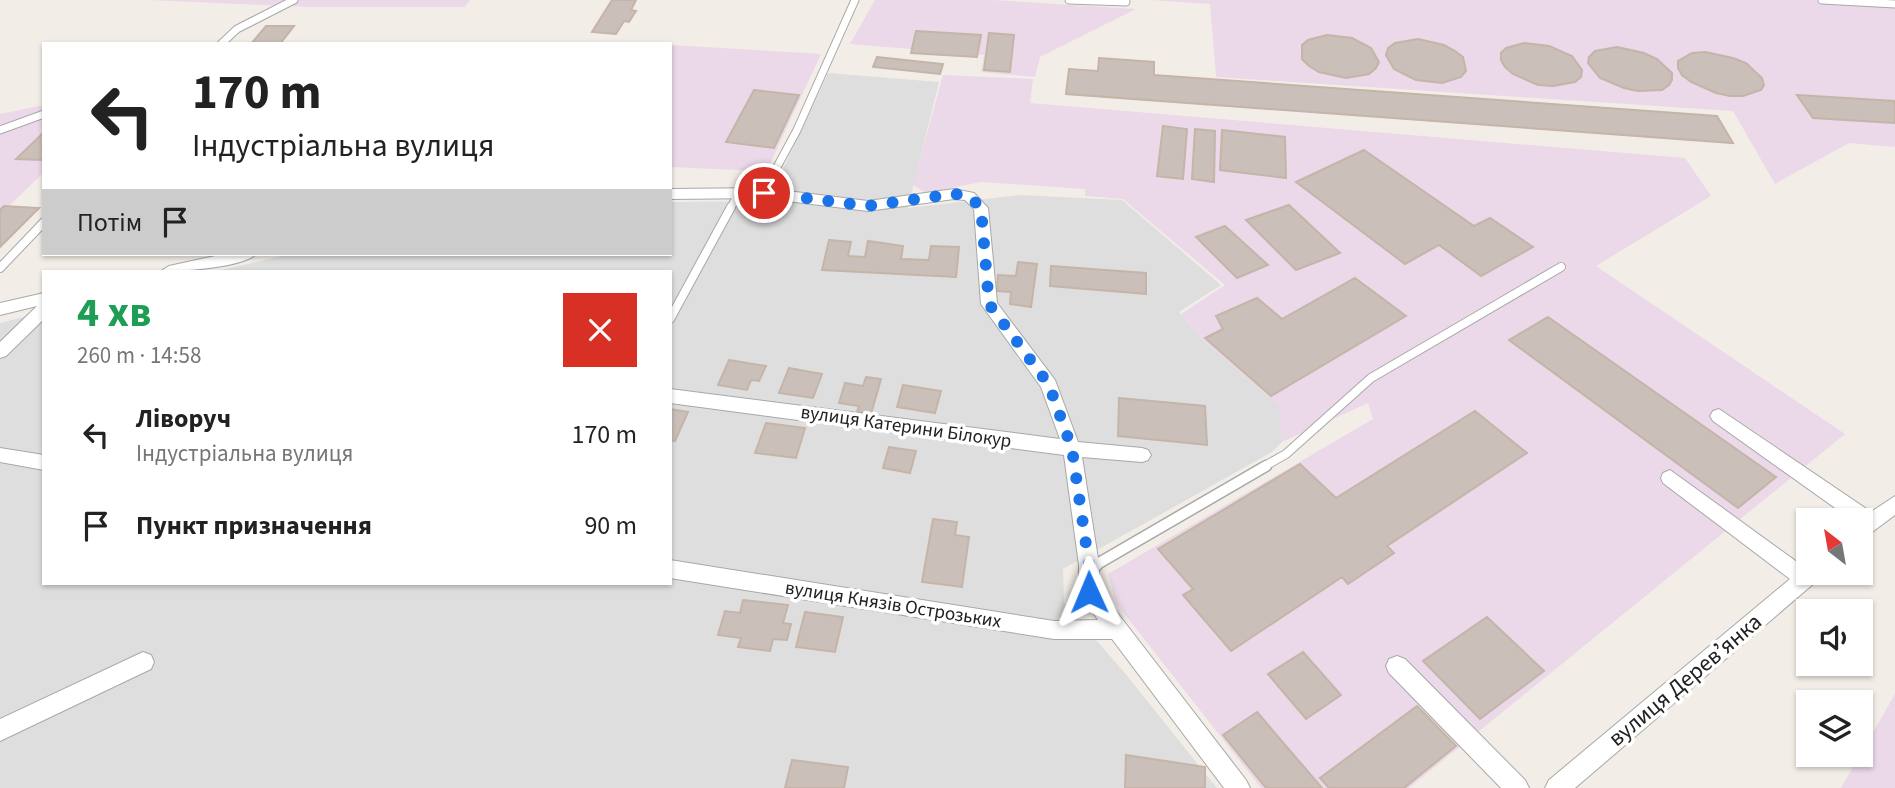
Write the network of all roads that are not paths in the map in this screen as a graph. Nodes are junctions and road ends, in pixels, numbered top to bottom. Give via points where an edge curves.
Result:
1 (294, 0) edge
2 (855, 0) edge
3 (1069, 0) edge
4 (1822, 0) edge
5 (1126, 2) dead end
6 (1895, 4) edge
7 (223, 42) edge
8 (42, 115) edge
9 (0, 130) edge
10 (739, 193) junction
11 (764, 193) junction
12 (672, 194) edge
13 (42, 224) edge
14 (239, 256) edge
15 (1561, 267) dead end
16 (0, 268) edge
17 (174, 270) edge
18 (42, 299) edge
19 (0, 309) edge
20 (42, 311) edge
21 (672, 315) edge
22 (0, 352) edge
23 (672, 396) edge
24 (1718, 416) dead end
25 (1072, 449) junction
26 (0, 455) edge
27 (1142, 455) dead end
28 (42, 463) edge
29 (1670, 478) dead end
30 (1895, 504) edge
31 (1840, 508) edge
32 (1873, 522) edge
33 (1796, 567) edge
34 (672, 569) edge
35 (1089, 575) junction
36 (1798, 585) edge
37 (1117, 629) junction
38 (143, 662) dead end
39 (1397, 666) dead end
40 (0, 730) edge
41 (1238, 788) edge
42 (1517, 788) edge
43 (1557, 788) edge

1 - 7 lane via 237,29
2 - 11 lane
3 - 5 lane
4 - 6 lane
8 - 9 lane
10 - 11 street
10 - 12 street
10 - 21 lane
11 - 25 street via 868,206 969,196 981,208 989,304 1049,385
13 - 16 lane
14 - 17 street
15 - 35 lane via 1371,378 1286,454 1099,563
18 - 19 street
20 - 22 street
23 - 25 street, вулиця Катерини Білокур
24 - 31 street
25 - 27 street, вулиця Катерини Білокур
25 - 35 street
26 - 28 street
29 - 33 street
30 - 32 street
34 - 37 street, вулиця Князів Острозьких via 1042,628
35 - 37 street via 1089,592
36 - 43 street, вулиця Деревʼянка
37 - 41 street
38 - 40 street
39 - 42 street

